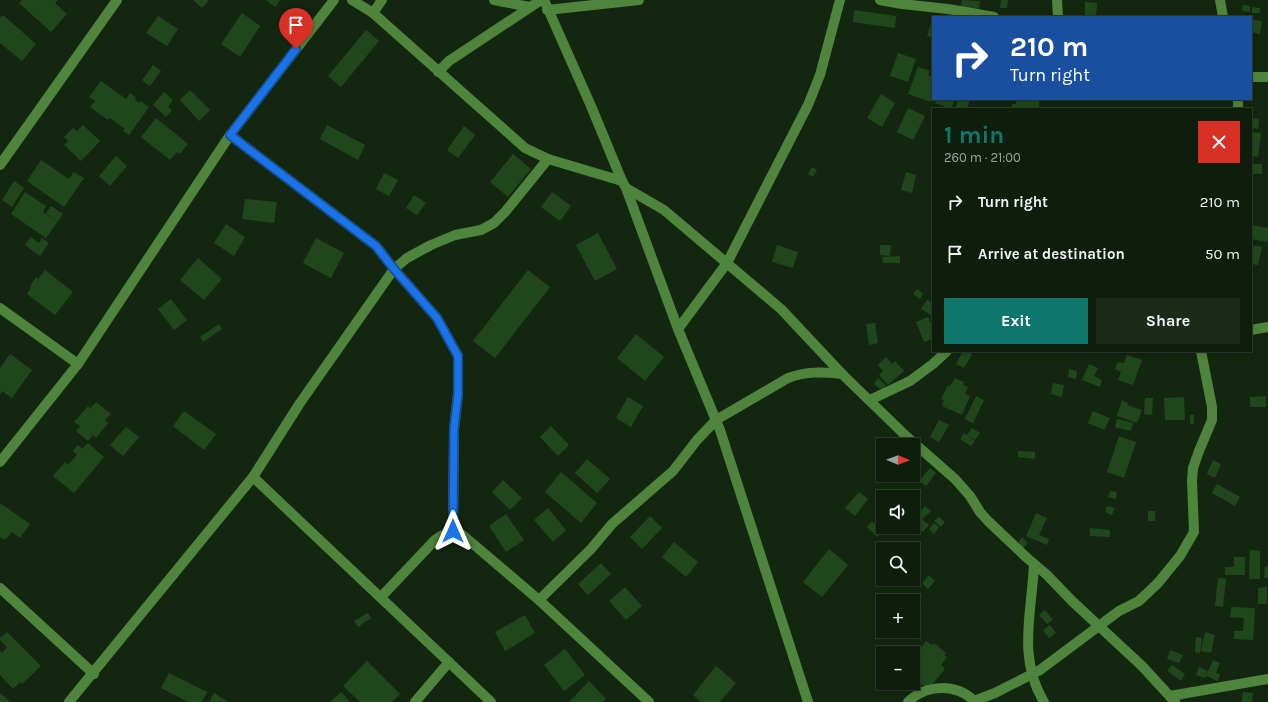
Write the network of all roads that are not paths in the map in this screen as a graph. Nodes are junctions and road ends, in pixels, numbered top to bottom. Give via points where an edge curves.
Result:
1 (117, 0) edge
2 (334, 0) edge
3 (352, 0) edge
4 (382, 0) edge
5 (494, 0) edge
6 (639, 0) edge
7 (840, 0) edge
8 (880, 0) edge
9 (1057, 0) edge
10 (1220, 0) edge
11 (544, 3) edge
12 (530, 7) junction
13 (373, 13) junction
14 (988, 16) edge
15 (1058, 16) edge
16 (1223, 16) edge
17 (438, 72) junction
18 (1252, 77) edge
19 (1268, 77) edge
20 (230, 135) junction
21 (548, 159) junction
22 (0, 165) edge
23 (624, 184) junction
24 (727, 263) junction
25 (394, 269) junction
26 (0, 308) edge
27 (1268, 327) edge
28 (678, 329) junction
29 (1252, 330) edge
30 (946, 352) edge
31 (1202, 352) edge
32 (78, 364) junction
33 (842, 374) junction
34 (870, 400) junction
35 (716, 420) junction
36 (0, 462) edge
37 (253, 477) junction
38 (453, 531) junction
39 (1034, 564) junction
40 (0, 588) edge
41 (381, 597) junction
42 (539, 600) junction
43 (1100, 625) junction
44 (449, 662) junction
45 (94, 674) junction
46 (1031, 674) junction
47 (1268, 679) edge
48 (1173, 699) edge
49 (69, 702) edge
50 (415, 702) edge
51 (491, 702) edge
52 (649, 702) edge
53 (808, 702) edge
54 (908, 702) edge
55 (975, 702) edge
56 (1044, 702) edge

1 - 22 street
2 - 20 street
3 - 13 street
4 - 13 street
5 - 12 street
6 - 11 street
7 - 24 street via 820,75 808,106
8 - 14 street
9 - 15 street
10 - 16 street
11 - 12 street
11 - 23 street
12 - 17 street via 449,61
13 - 17 street
17 - 21 street via 525,148
18 - 19 street
20 - 25 street via 376,246
20 - 32 street
21 - 23 street
21 - 25 street via 494,223 481,230 455,235 431,244
23 - 24 street via 664,210
23 - 28 street
24 - 28 street
24 - 33 street via 780,309
25 - 37 street via 300,403
25 - 38 street via 437,318 458,356
26 - 32 street
27 - 29 street
28 - 35 street
30 - 34 street via 910,381
31 - 43 street via 1212,420 1194,468 1194,532 1180,556 1140,601 1119,611
32 - 36 street
33 - 34 street
33 - 35 street via 818,372 788,378
34 - 39 street via 955,479 988,521
35 - 42 street via 673,471 612,524 591,549
35 - 53 street
37 - 41 street
37 - 45 street
38 - 41 street via 435,540
38 - 42 street via 459,532
39 - 43 street
39 - 46 street via 1028,630
40 - 45 street
41 - 44 street
42 - 52 street
43 - 46 street via 1051,663
43 - 48 street
44 - 50 street
44 - 51 street
45 - 49 street
46 - 55 street
46 - 56 street
47 - 48 street
54 - 55 street via 927,690 939,688 955,689 970,696

